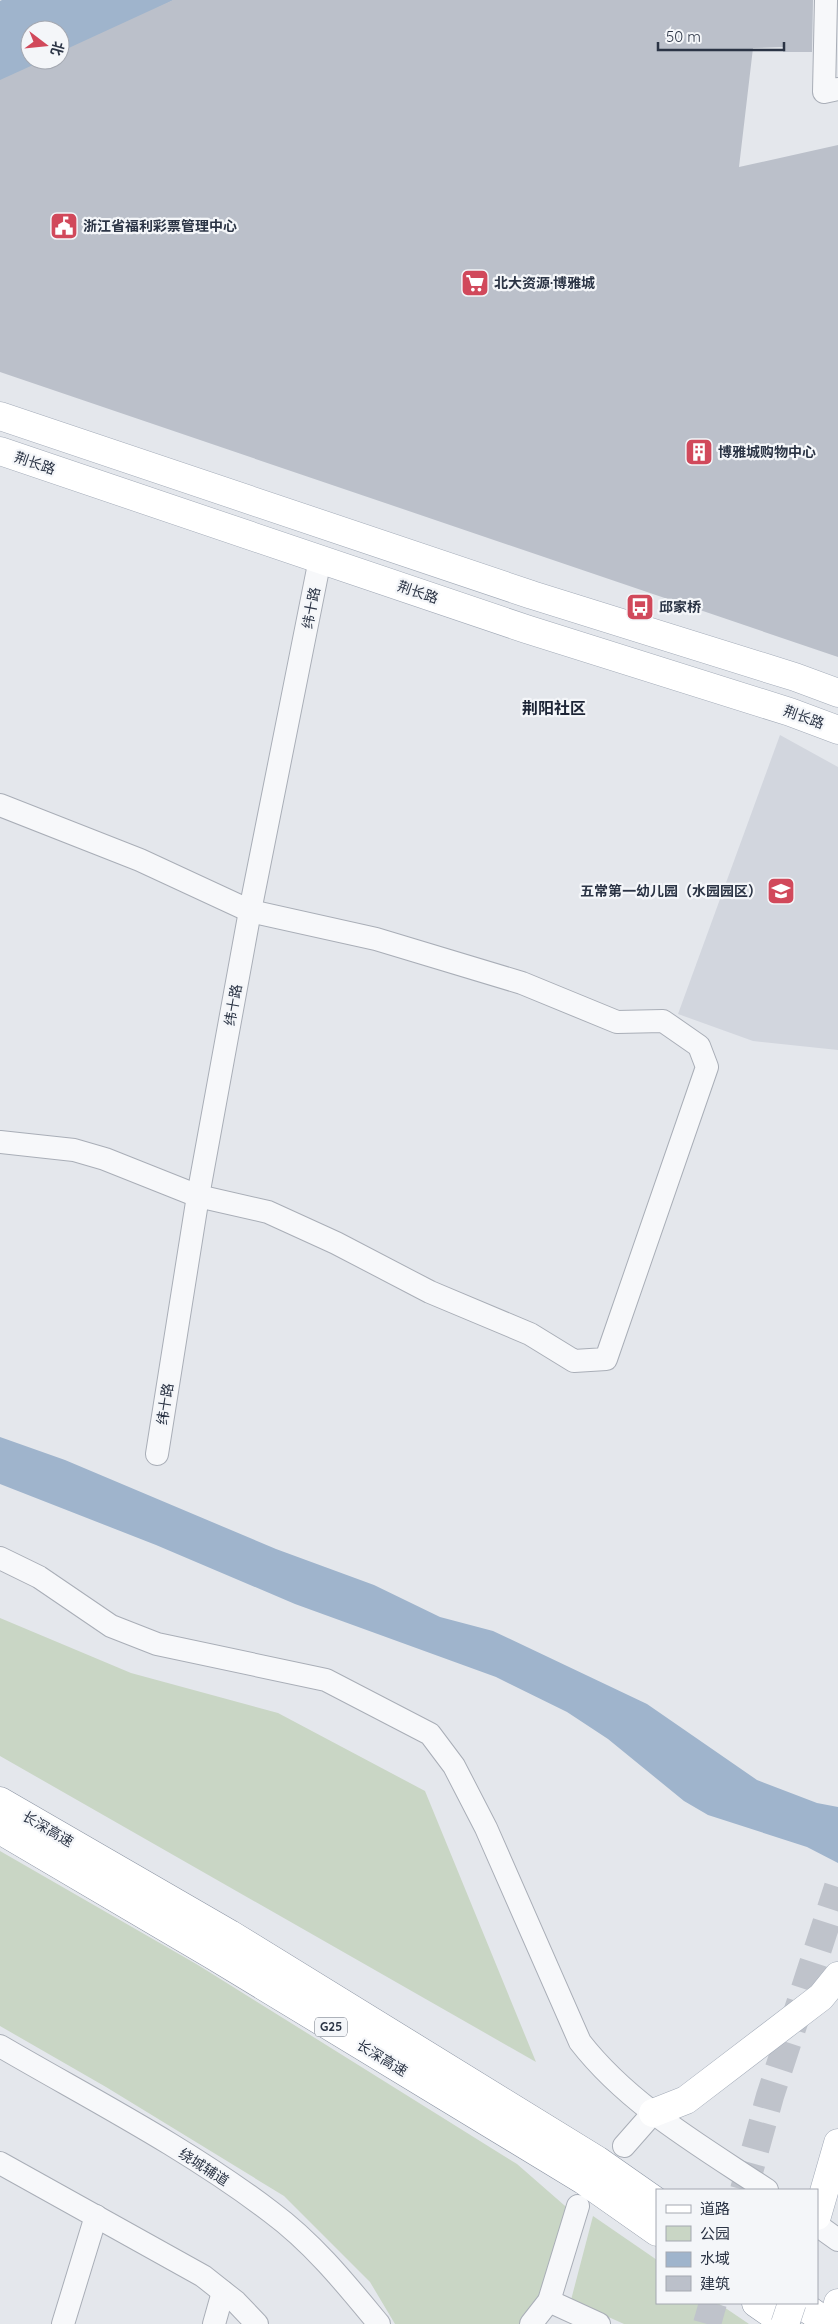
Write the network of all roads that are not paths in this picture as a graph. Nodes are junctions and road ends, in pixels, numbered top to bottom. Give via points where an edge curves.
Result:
1 (826, 0) edge
2 (838, 89) edge
3 (0, 416) edge
4 (0, 451) edge
5 (320, 559) junction
6 (838, 694) edge
7 (838, 730) edge
8 (0, 805) edge
9 (250, 911) junction
10 (0, 1142) edge
11 (198, 1196) junction
12 (157, 1454) dead end
13 (0, 1558) edge
14 (0, 1801) edge
15 (0, 1830) edge
16 (838, 1976) edge
17 (0, 2046) edge
18 (653, 2113) junction
19 (838, 2143) edge
20 (624, 2146) dead end
21 (0, 2163) edge
22 (767, 2189) edge
23 (656, 2201) edge
24 (578, 2206) dead end
25 (818, 2213) edge
26 (96, 2216) junction
27 (818, 2226) edge
28 (656, 2231) edge
29 (838, 2240) edge
30 (223, 2292) junction
31 (549, 2301) junction
32 (838, 2303) edge
33 (757, 2304) edge
34 (792, 2304) edge
35 (801, 2304) edge
36 (63, 2324) edge
37 (214, 2324) edge
38 (257, 2324) edge
39 (379, 2324) edge
40 (531, 2324) edge
41 (599, 2324) edge
42 (786, 2324) edge
43 (831, 2324) edge

1 - 2 street via 824,92
3 - 6 main road via 532,595 795,677
4 - 5 main road, 荆长路
5 - 7 main road, 荆长路
5 - 9 street, 纬十路
8 - 9 street via 140,860
9 - 11 street, 纬十路
9 - 11 street via 376,939 431,955 522,983 617,1022 662,1021 699,1046 707,1067 606,1359 574,1361 530,1334 430,1292 268,1212
10 - 11 street via 74,1150
11 - 12 street, 纬十路
13 - 18 street via 39,1577 111,1626 157,1644 326,1680 430,1734 454,1766 486,1828 580,2042 600,2068
14 - 23 main road, 长深高速 / G25 via 230,1934 597,2160
15 - 28 main road, 长深高速 / G25 via 583,2180
16 - 18 main road via 821,1996 686,2100
17 - 39 street, 绕城辅道 via 204,2165 273,2213 338,2274
18 - 20 street
18 - 22 street
19 - 25 main road
21 - 26 street
24 - 31 street
26 - 30 street via 203,2276
26 - 36 street
27 - 29 street
30 - 37 street
30 - 38 street
31 - 40 street
31 - 41 street
32 - 43 main road
33 - 42 main road
34 - 42 main road, bridge
35 - 43 main road

